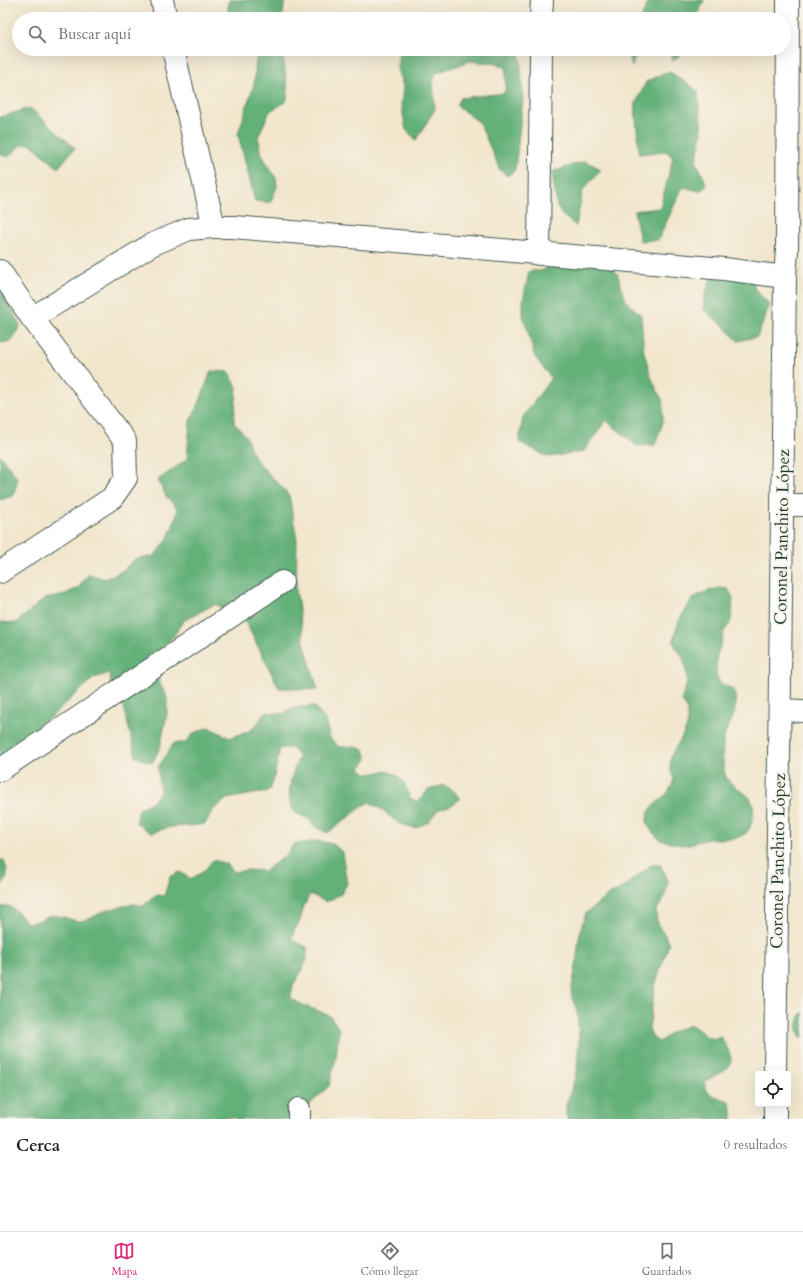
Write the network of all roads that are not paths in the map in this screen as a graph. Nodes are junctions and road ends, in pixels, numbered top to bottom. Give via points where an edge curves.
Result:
1 (162, 0) edge
2 (542, 0) edge
3 (793, 2) edge
4 (165, 12) edge
5 (541, 12) edge
6 (175, 56) edge
7 (541, 56) edge
8 (214, 227) junction
9 (795, 250) edge
10 (539, 254) junction
11 (0, 271) edge
12 (785, 277) junction
13 (32, 318) junction
14 (793, 505) edge
15 (0, 572) edge
16 (282, 582) dead end
17 (780, 710) junction
18 (803, 711) edge
19 (0, 770) edge
20 (776, 1071) edge
21 (775, 1107) edge
22 (775, 1119) edge

1 - 4 street
2 - 5 street
3 - 9 street, Coronel Panchito López
6 - 8 street
7 - 10 street
8 - 10 street
8 - 13 street via 189,229 151,245
9 - 12 street, Coronel Panchito López
10 - 12 street via 724,269
11 - 13 street
12 - 14 street, Coronel Panchito López
13 - 15 street via 125,441 126,478 112,498
14 - 17 street, Coronel Panchito López
16 - 19 street
17 - 18 street
17 - 20 street, Coronel Panchito López
21 - 22 street

